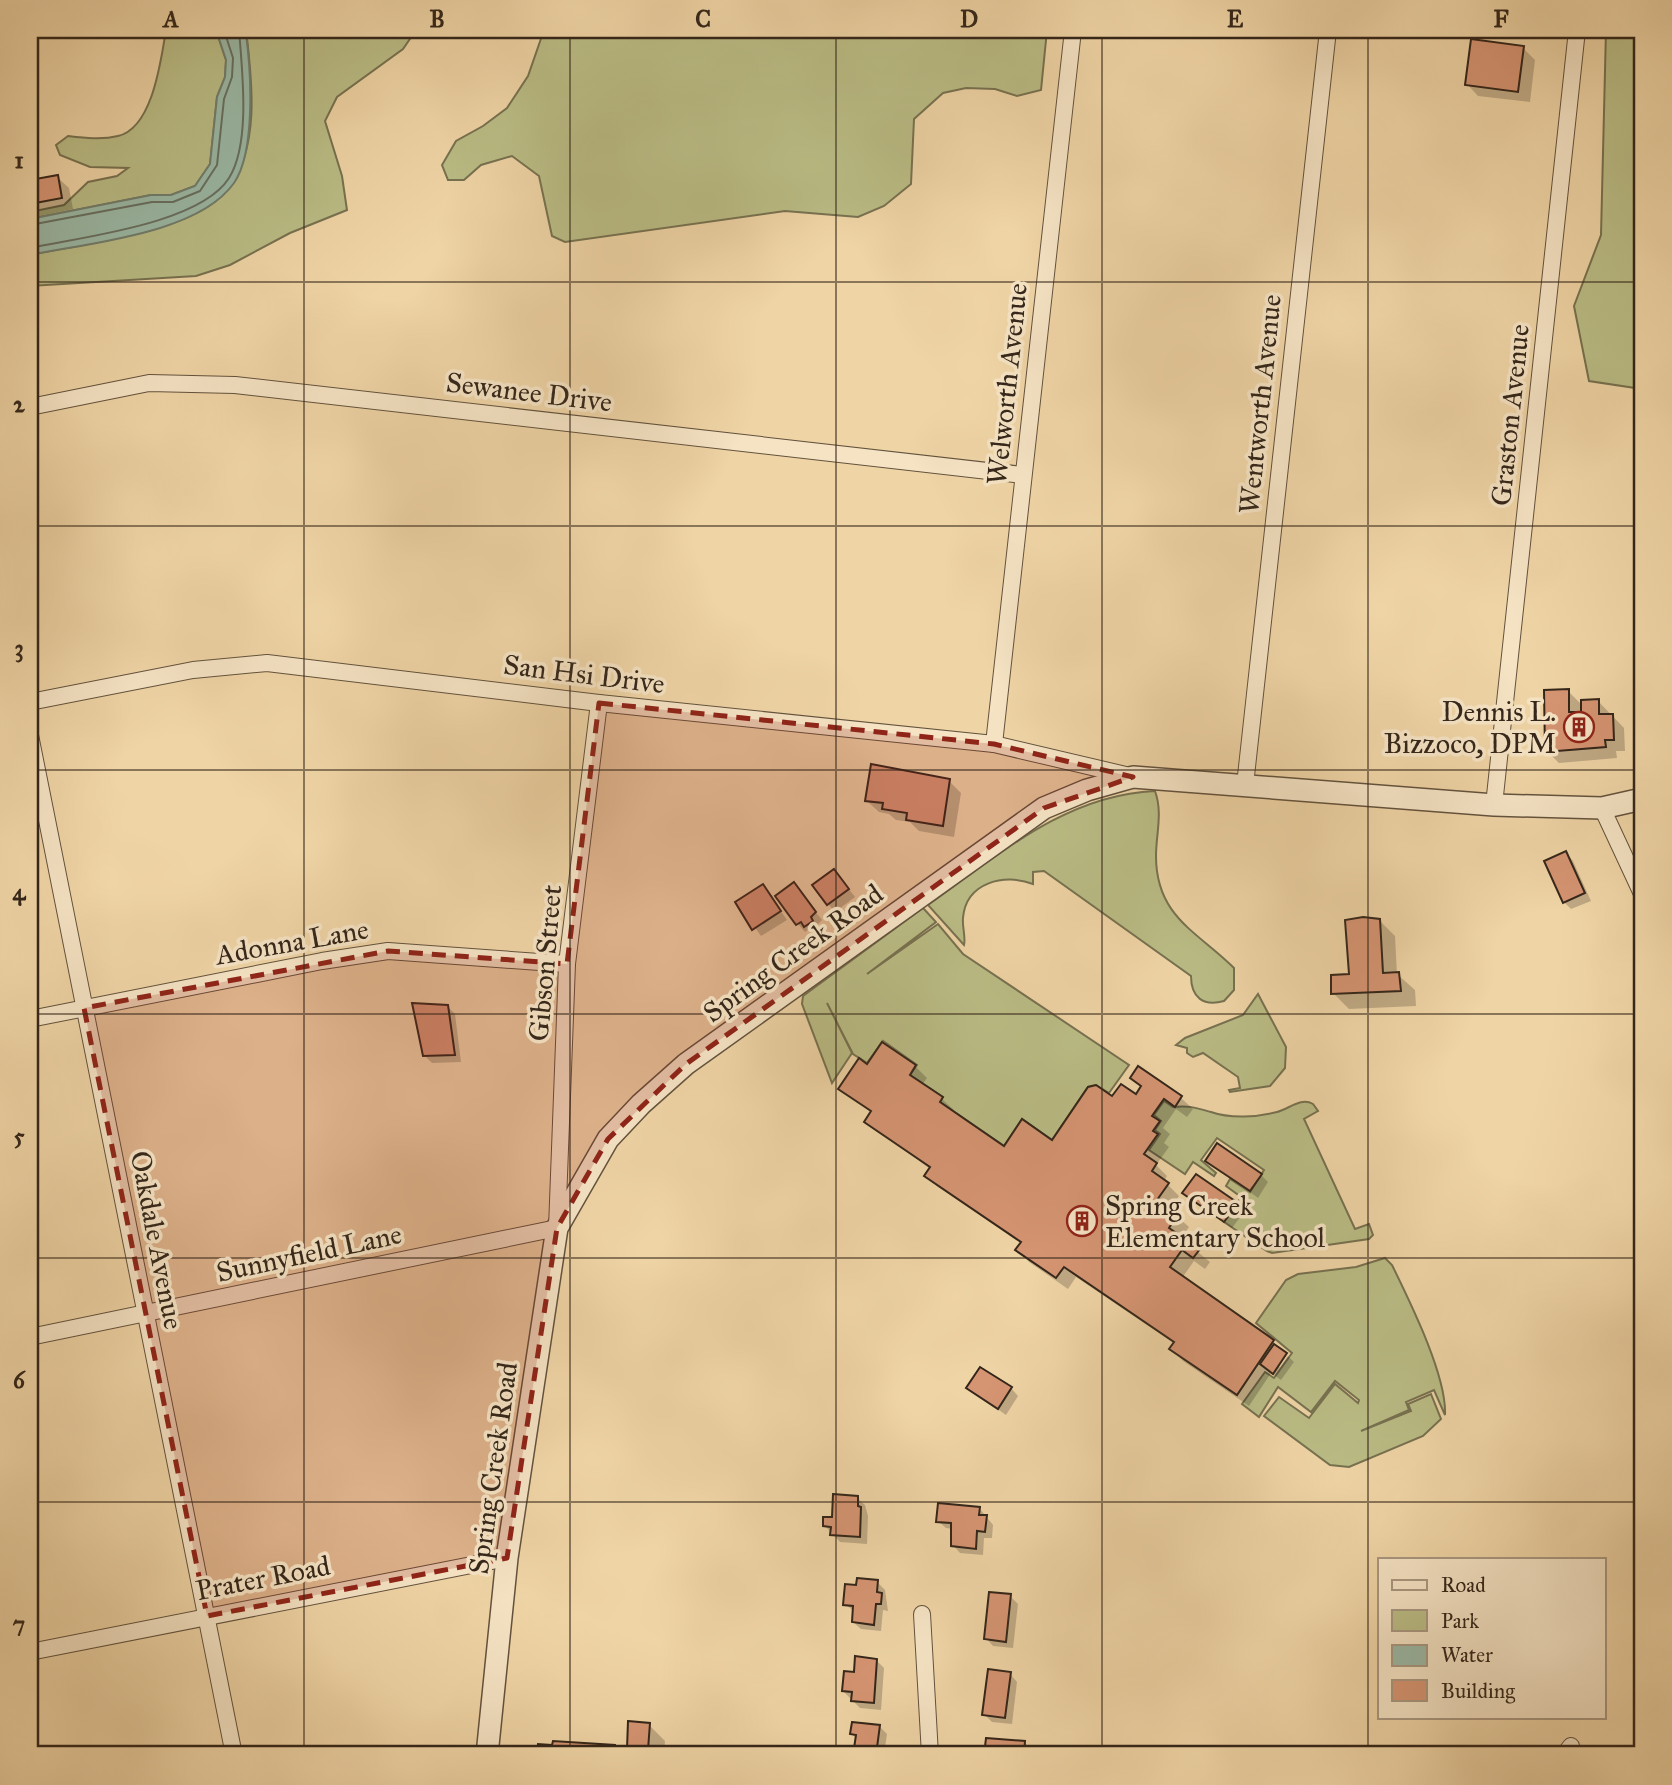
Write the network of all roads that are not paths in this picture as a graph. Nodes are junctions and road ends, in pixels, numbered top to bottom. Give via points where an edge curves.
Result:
1 (1073, 30) edge
2 (1328, 30) edge
3 (1577, 30) edge
4 (30, 407) edge
5 (1023, 475) junction
6 (1642, 632) edge
7 (30, 702) edge
8 (599, 703) junction
9 (30, 735) edge
10 (1642, 741) edge
11 (994, 744) junction
12 (1133, 777) junction
13 (1245, 785) junction
14 (1642, 799) edge
15 (1494, 805) junction
16 (1602, 807) junction
17 (1642, 894) edge
18 (567, 964) junction
19 (84, 1008) junction
20 (30, 1019) edge
21 (557, 1228) junction
22 (144, 1315) junction
23 (30, 1337) edge
24 (507, 1558) junction
25 (922, 1614) dead end
26 (206, 1616) junction
27 (30, 1652) edge
28 (234, 1755) edge
29 (487, 1755) edge
30 (930, 1755) edge

1 - 5 street, Welworth Avenue
2 - 13 street, Wentworth Avenue
3 - 15 street, Graston Avenue
4 - 5 street, Sewanee Drive via 149,383 235,385
5 - 11 street, Welworth Avenue
6 - 10 street
7 - 8 street, San Hsi Drive via 193,670 267,663
8 - 11 street, San Hsi Drive
8 - 18 street, Gibson Street
9 - 19 street, Oakdale Avenue
11 - 12 street, San Hsi Drive
12 - 13 street, Spring Creek Road
12 - 21 street, Spring Creek Road via 1044,808 686,1065 607,1139
13 - 15 street, Spring Creek Road
14 - 16 street, Spring Creek Road
15 - 16 street, Spring Creek Road
16 - 17 street
18 - 19 street, Adonna Lane via 388,951
18 - 21 street, Gibson Street
19 - 20 street, Adonna Lane
19 - 22 street, Oakdale Avenue
21 - 22 street, Sunnyfield Lane
21 - 24 street, Spring Creek Road
22 - 23 street, Sunnyfield Lane
22 - 26 street, Oakdale Avenue
24 - 26 street, Prater Road
24 - 29 street, Spring Creek Road
25 - 30 street
26 - 27 street, Prater Road
26 - 28 street, Oakdale Avenue

